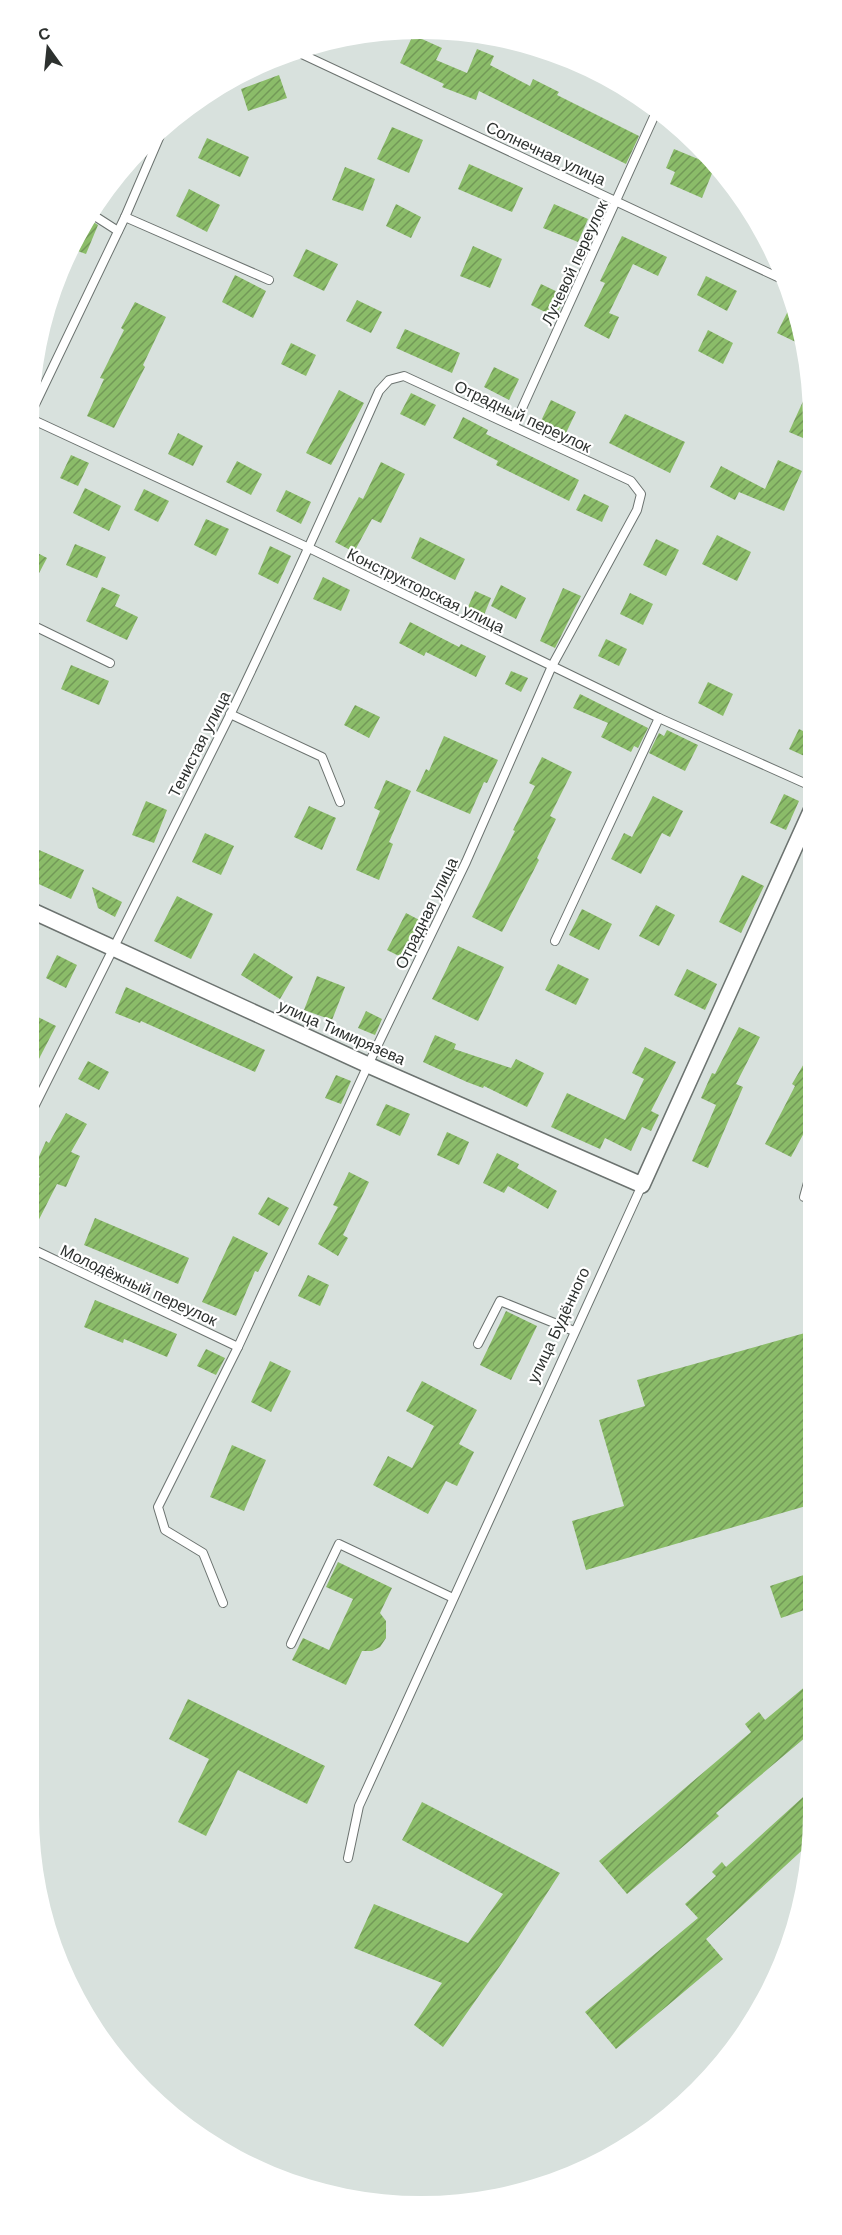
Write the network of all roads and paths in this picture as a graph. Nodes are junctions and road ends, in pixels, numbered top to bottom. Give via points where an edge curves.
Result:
1 (307, 56) edge
2 (654, 118) edge
3 (155, 147) edge
4 (617, 201) junction
5 (125, 217) junction
6 (98, 218) edge
7 (118, 231) junction
8 (774, 275) edge
9 (269, 280) dead end
10 (389, 380) joint
11 (40, 395) edge
12 (39, 423) edge
13 (514, 426) junction
14 (641, 494) joint
15 (309, 548) junction
16 (39, 628) edge
17 (110, 663) dead end
18 (552, 666) junction
19 (230, 714) junction
20 (659, 718) junction
21 (803, 782) edge
22 (340, 802) dead end
23 (803, 829) edge
24 (39, 914) edge
25 (555, 941) dead end
26 (112, 947) junction
27 (368, 1065) junction
28 (39, 1096) edge
29 (642, 1185) junction
30 (39, 1252) edge
31 (574, 1331) junction
32 (478, 1344) dead end
33 (238, 1347) junction
34 (453, 1598) junction
35 (223, 1603) dead end
36 (291, 1644) dead end
37 (348, 1858) dead end

1 - 4 lane, Солнечная улица
2 - 4 lane, Лучевой переулок
3 - 5 lane
4 - 8 lane, Солнечная улица
4 - 13 lane, Лучевой переулок
5 - 7 lane
5 - 9 lane
6 - 7 lane
7 - 11 lane
10 - 13 lane, Отрадный переулок via 404,376
10 - 15 lane, Тенистая улица via 379,392
12 - 15 lane, Конструкторская улица
13 - 14 lane, Отрадный переулок via 631,481
14 - 18 lane, Отрадная улица via 638,510
15 - 18 lane, Конструкторская улица
15 - 19 lane, Тенистая улица
16 - 17 lane
18 - 20 lane, Конструкторская улица
18 - 27 lane, Отрадная улица via 466,862
19 - 22 lane via 322,757
19 - 26 lane, Тенистая улица
20 - 21 lane, Конструкторская улица
20 - 25 lane
23 - 29 street, улица Будённого
24 - 26 street, улица Тимирязева
26 - 27 street, улица Тимирязева
26 - 28 lane, Тенистая улица
27 - 29 street, улица Тимирязева
27 - 33 lane, Отрадная улица
29 - 31 lane, улица Будённого
30 - 33 lane, Молодёжный переулок
31 - 32 lane via 500,1300
31 - 34 lane, улица Будённого
33 - 35 lane, Отрадная улица via 158,1507 165,1530 203,1553
34 - 36 lane via 339,1544
34 - 37 lane, улица Будённого via 359,1806

